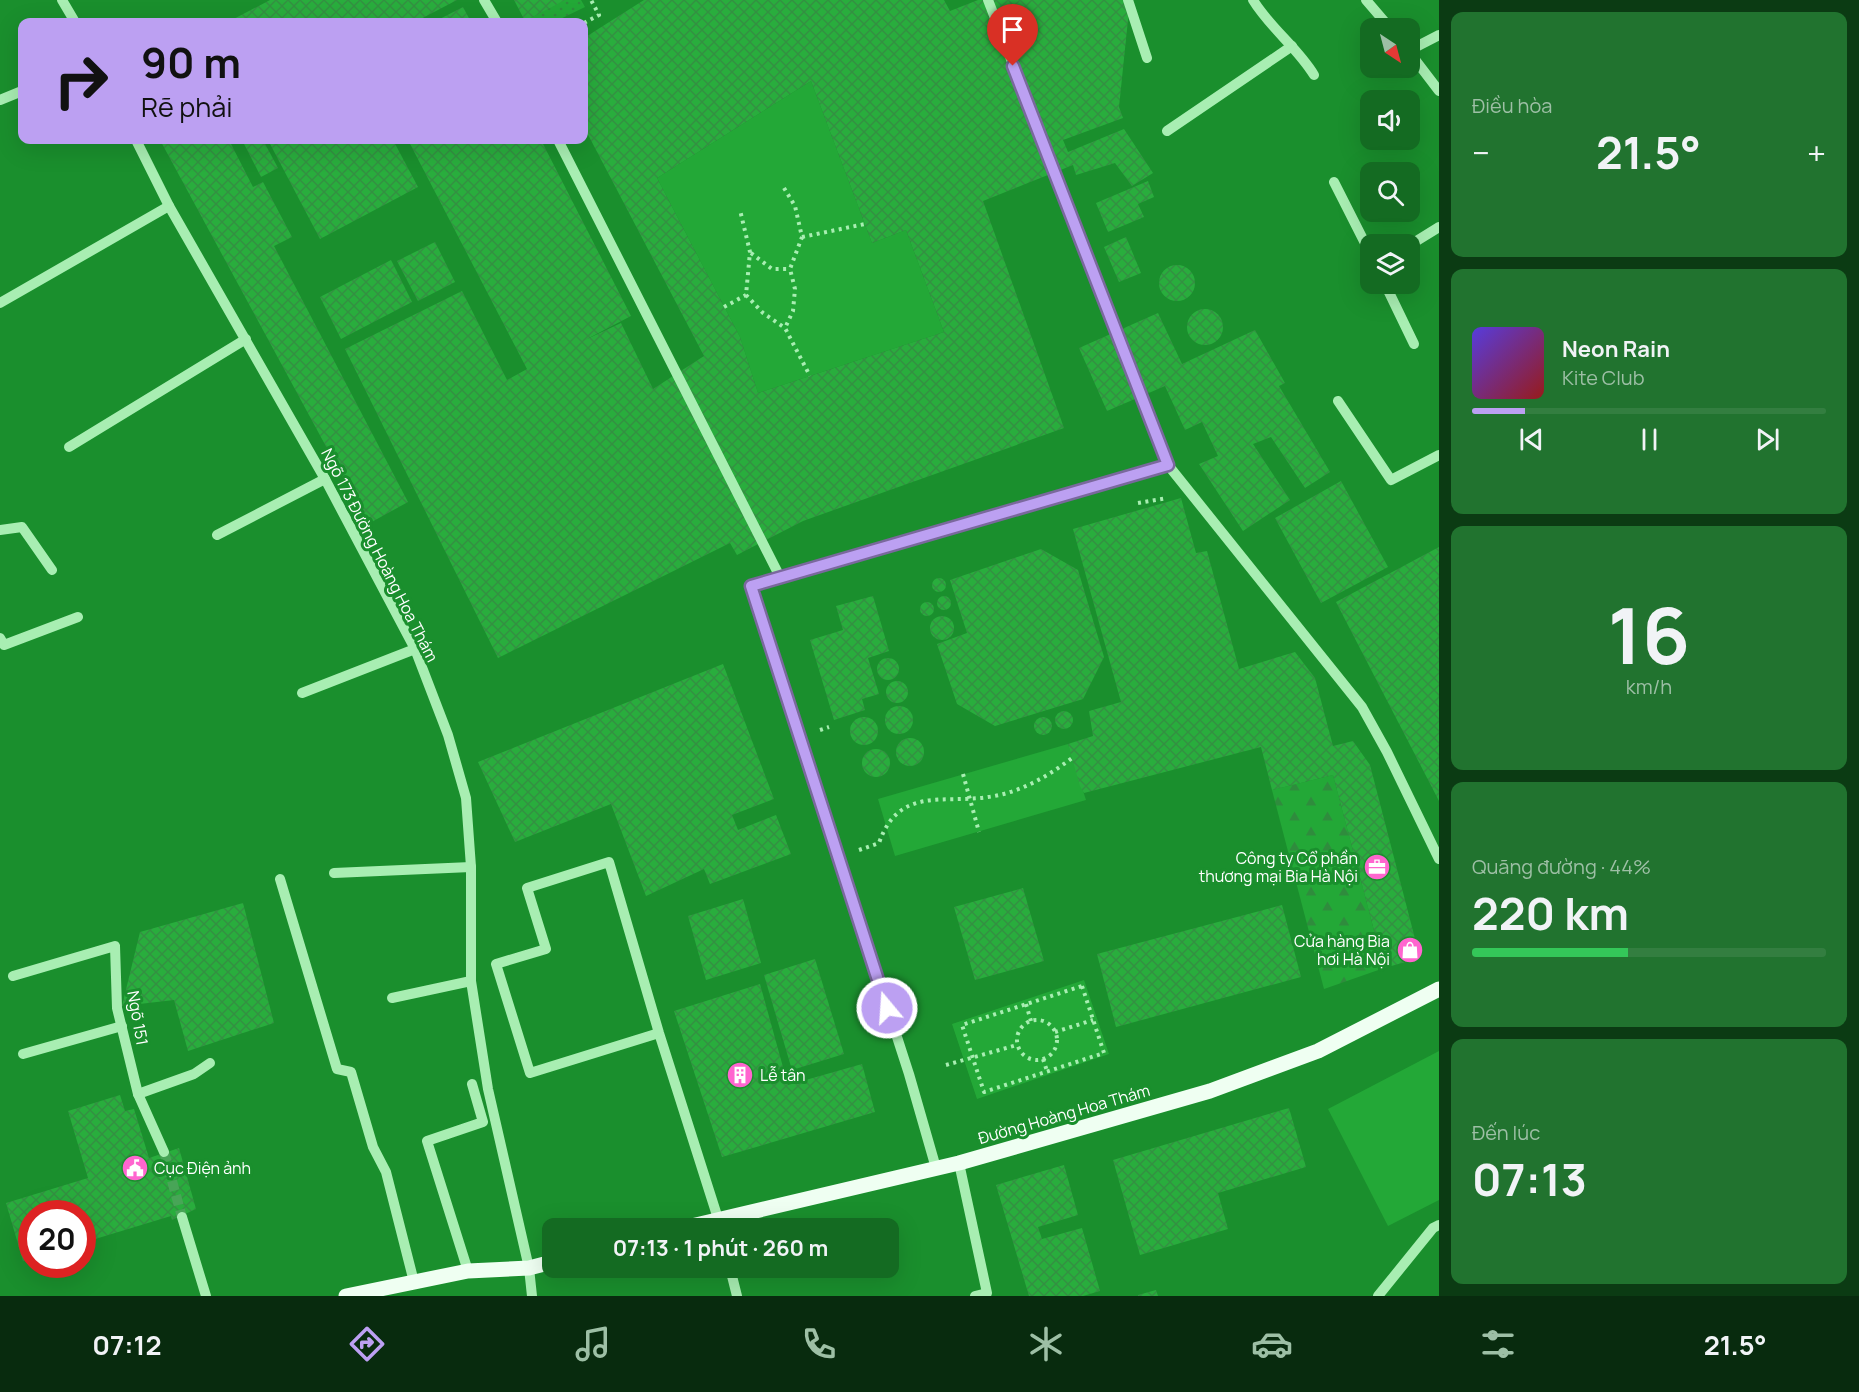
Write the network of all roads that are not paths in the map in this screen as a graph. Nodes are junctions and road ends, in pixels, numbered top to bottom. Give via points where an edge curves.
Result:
1 (62, 0) edge
2 (484, 0) edge
3 (988, 0) edge
4 (1128, 0) edge
5 (1253, 0) edge
6 (1366, 0) edge
7 (73, 18) edge
8 (495, 18) edge
9 (1381, 18) edge
10 (1439, 35) edge
11 (1292, 46) junction
12 (1420, 46) edge
13 (1147, 58) dead end
14 (1420, 66) edge
15 (1314, 75) dead end
16 (1439, 92) edge
17 (18, 93) edge
18 (0, 100) edge
19 (1167, 131) dead end
20 (138, 144) edge
21 (560, 144) edge
22 (1334, 182) dead end
23 (170, 206) junction
24 (1439, 226) edge
25 (1360, 234) edge
26 (1420, 238) edge
27 (1390, 294) edge
28 (0, 303) edge
29 (246, 339) junction
30 (1414, 344) dead end
31 (1338, 401) dead end
32 (69, 447) dead end
33 (1439, 454) edge
34 (1168, 465) junction
35 (325, 479) junction
36 (0, 530) edge
37 (217, 535) dead end
38 (52, 570) dead end
39 (780, 577) junction
40 (78, 617) dead end
41 (0, 638) edge
42 (415, 649) junction
43 (302, 693) dead end
44 (1439, 860) edge
45 (471, 867) junction
46 (334, 873) dead end
47 (280, 879) dead end
48 (13, 976) dead end
49 (471, 981) junction
50 (1439, 989) edge
51 (392, 998) dead end
52 (122, 1026) junction
53 (658, 1033) junction
54 (23, 1054) dead end
55 (210, 1063) dead end
56 (472, 1084) dead end
57 (138, 1094) junction
58 (164, 1152) tunnel mouth
59 (959, 1162) junction
60 (936, 1168) junction
61 (182, 1216) tunnel mouth
62 (718, 1218) edge
63 (743, 1218) edge
64 (1439, 1225) edge
65 (542, 1265) edge
66 (529, 1268) junction
67 (468, 1271) junction
68 (732, 1278) edge
69 (414, 1282) junction
70 (206, 1296) edge
71 (346, 1296) edge
72 (532, 1296) edge
73 (737, 1296) edge
74 (975, 1296) edge
75 (1378, 1296) edge

1 - 7 street
2 - 8 street
3 - 34 street
4 - 13 street
5 - 11 street
6 - 9 street
10 - 12 street
11 - 15 street
11 - 19 street
14 - 16 street
17 - 18 street
20 - 23 street, Ngõ 173 Đường Hoàng Hoa Thám
21 - 39 street
22 - 25 street
23 - 28 street
23 - 29 street, Ngõ 173 Đường Hoàng Hoa Thám
24 - 26 street
27 - 30 street
29 - 32 street
29 - 35 street, Ngõ 173 Đường Hoàng Hoa Thám
31 - 33 street via 1391,480
34 - 39 street
34 - 44 street via 1362,707
35 - 37 street
35 - 42 street, Ngõ 173 Đường Hoàng Hoa Thám
36 - 38 street via 22,527
39 - 60 street via 751,586
40 - 41 street via 4,645
42 - 43 street
42 - 45 street, Ngõ 173 Đường Hoàng Hoa Thám via 448,735 466,798
45 - 46 street
45 - 49 street, Ngõ 173 Đường Hoàng Hoa Thám
47 - 69 street via 337,1069 351,1072 373,1147 386,1172
48 - 52 street, Ngõ 151 via 115,946 117,1008
49 - 51 street
49 - 66 street, Ngõ 173 Đường Hoàng Hoa Thám via 488,1089
50 - 59 main road, Đường Hoàng Hoa Thám via 1318,1051 1210,1091
52 - 54 street
52 - 57 street, Ngõ 151
53 - 53 street via 609,862 527,888 546,949 496,964 530,1073
53 - 62 street
55 - 57 street via 195,1074
56 - 67 street via 483,1122 426,1141
57 - 58 street, Ngõ 151
59 - 60 main road, Đường Hoàng Hoa Thám
59 - 74 street via 987,1293
60 - 63 main road, Đường Hoàng Hoa Thám
61 - 70 street
64 - 75 street
65 - 66 main road
66 - 67 main road
66 - 72 street, Ngõ 173 Đường Hoàng Hoa Thám
67 - 69 main road
68 - 73 street
69 - 71 main road

